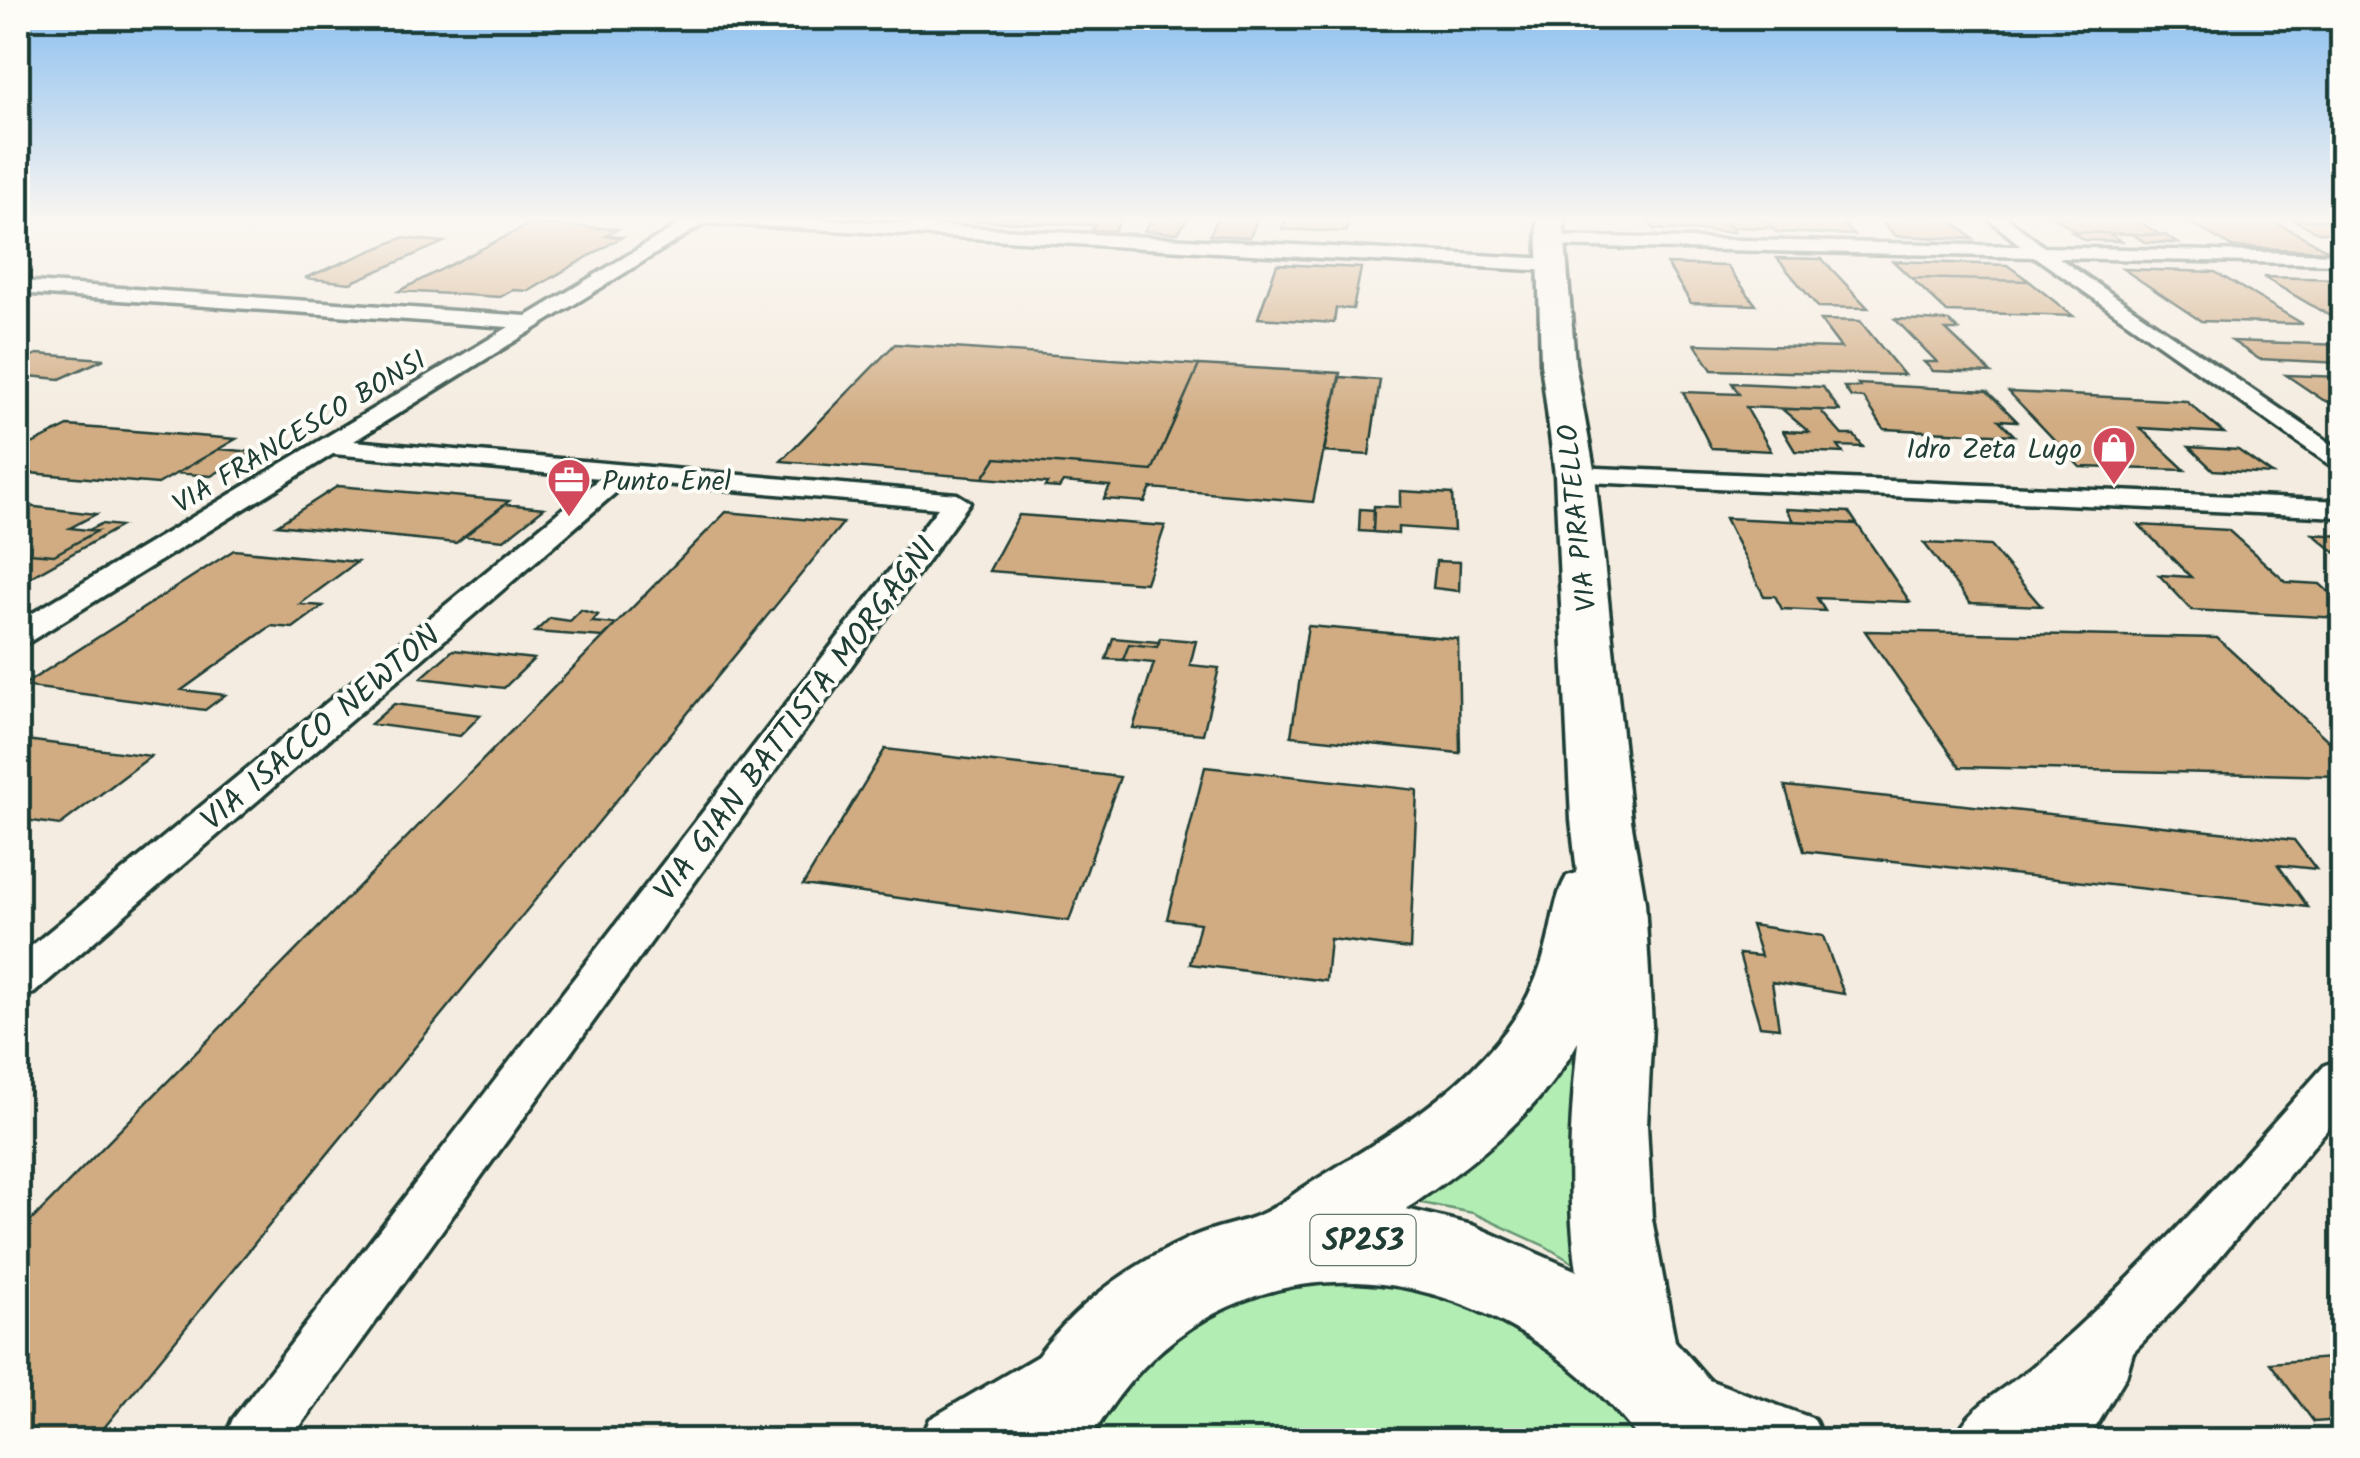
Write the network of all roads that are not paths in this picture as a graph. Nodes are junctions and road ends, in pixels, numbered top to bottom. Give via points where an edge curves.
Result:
1 (591, 285) edge
2 (1554, 285) edge
3 (2086, 285) edge
4 (18, 287) edge
5 (530, 322) junction
6 (328, 446) junction
7 (2342, 462) edge
8 (623, 472) junction
9 (1576, 474) junction
10 (2342, 510) edge
11 (18, 635) edge
12 (1601, 820) junction
13 (18, 981) edge
14 (2342, 1079) edge
15 (1285, 1244) junction
16 (2126, 1322) junction
17 (1108, 1341) junction
18 (1665, 1399) edge
19 (254, 1440) edge
20 (951, 1440) edge
21 (1040, 1440) edge
22 (1793, 1440) edge
23 (1985, 1440) edge
24 (2054, 1440) edge

1 - 5 street, VIA FRANCESCO BONSI
2 - 9 main road, VIA PIRATELLO / SP253
3 - 7 street
4 - 5 street
5 - 6 street, VIA FRANCESCO BONSI
6 - 8 street, VIA GIAN BATTISTA MORGAGNI
6 - 11 street, VIA FRANCESCO BONSI
8 - 13 street, VIA ISACCO NEWTON
8 - 19 street, VIA GIAN BATTISTA MORGAGNI via 957,502
9 - 10 street
9 - 12 main road, VIA PIRATELLO / SP253
12 - 15 main road, VIA PIRATELLO / SP253 via 1575,967 1550,1029 1513,1075 1449,1132
12 - 18 main road, VIA PIRATELLO / SP253 via 1614,938 1611,1219
14 - 16 street
15 - 17 main road, SP253 via 1191,1278
15 - 18 main road, SP253 via 1354,1239 1426,1248 1498,1272 1568,1310
16 - 23 street via 2036,1405
16 - 24 street
17 - 20 street
17 - 21 main road, SP253
18 - 22 street

